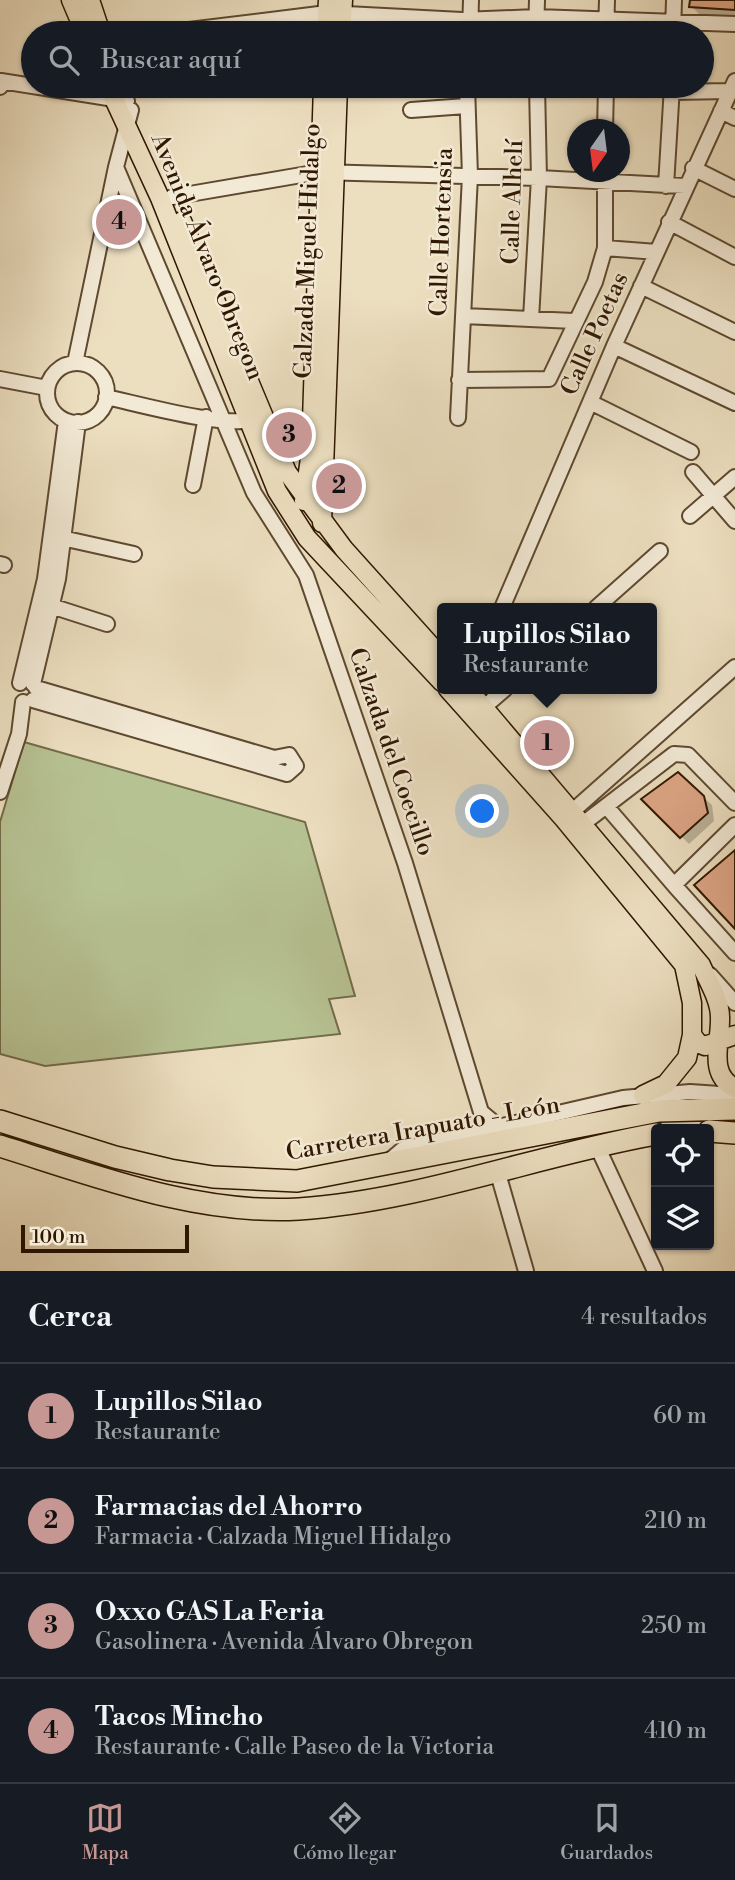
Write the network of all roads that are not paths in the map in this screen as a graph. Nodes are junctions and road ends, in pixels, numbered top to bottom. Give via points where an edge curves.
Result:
1 (71, 0) edge
2 (90, 0) edge
3 (471, 0) edge
4 (537, 0) edge
5 (607, 0) edge
6 (674, 0) edge
7 (335, 7) edge
8 (536, 17) junction
9 (80, 21) edge
10 (97, 21) edge
11 (243, 21) edge
12 (434, 21) edge
13 (470, 21) edge
14 (507, 21) edge
15 (536, 21) edge
16 (564, 21) edge
17 (606, 21) edge
18 (673, 21) edge
19 (735, 24) edge
20 (714, 26) edge
21 (1, 84) edge
22 (732, 86) edge
23 (21, 87) edge
24 (714, 87) edge
25 (100, 98) edge
26 (324, 98) edge
27 (336, 98) edge
28 (466, 98) edge
29 (537, 98) edge
30 (606, 98) edge
31 (671, 98) edge
32 (121, 101) edge
33 (466, 106) junction
34 (411, 110) dead end
35 (721, 111) junction
36 (735, 118) edge
37 (606, 119) edge
38 (116, 167) junction
39 (693, 168) junction
40 (327, 172) junction
41 (470, 176) junction
42 (539, 177) junction
43 (567, 177) edge
44 (630, 181) edge
45 (605, 182) edge
46 (666, 186) junction
47 (685, 186) junction
48 (735, 189) edge
49 (172, 197) junction
50 (669, 222) junction
51 (605, 248) junction
52 (657, 252) junction
53 (735, 257) edge
54 (641, 286) junction
55 (463, 316) junction
56 (531, 319) junction
57 (574, 321) junction
58 (735, 332) edge
59 (614, 346) junction
60 (75, 363) junction
61 (0, 379) edge
62 (459, 380) junction
63 (47, 388) junction
64 (106, 397) junction
65 (590, 402) junction
66 (735, 403) edge
67 (206, 417) junction
68 (458, 418) dead end
69 (255, 419) junction
70 (72, 421) junction
71 (225, 421) junction
72 (310, 452) junction
73 (691, 452) dead end
74 (282, 461) junction
75 (693, 472) dead end
76 (735, 477) edge
77 (193, 485) dead end
78 (306, 497) junction
79 (714, 497) junction
80 (690, 516) dead end
81 (735, 521) edge
82 (323, 522) junction
83 (304, 532) junction
84 (57, 536) junction
85 (288, 548) junction
86 (660, 551) dead end
87 (134, 554) dead end
88 (504, 603) edge
89 (602, 603) edge
90 (45, 604) junction
91 (107, 624) dead end
92 (437, 652) edge
93 (735, 667) edge
94 (437, 677) edge
95 (29, 692) junction
96 (453, 694) edge
97 (472, 694) edge
98 (499, 694) edge
99 (483, 708) junction
100 (149, 728) junction
101 (1, 782) edge
102 (735, 803) edge
103 (606, 806) junction
104 (574, 818) junction
105 (735, 825) edge
106 (674, 885) junction
107 (735, 953) edge
108 (692, 965) junction
109 (735, 1003) edge
110 (692, 1035) junction
111 (735, 1035) edge
112 (718, 1043) junction
113 (735, 1088) edge
114 (643, 1095) junction
115 (735, 1095) edge
116 (735, 1109) edge
117 (481, 1112) junction
118 (0, 1121) edge
119 (499, 1127) junction
120 (714, 1131) edge
121 (735, 1133) edge
122 (469, 1134) junction
123 (651, 1135) edge
124 (0, 1146) edge
125 (597, 1146) junction
126 (382, 1167) junction
127 (498, 1170) junction
128 (526, 1271) edge
129 (655, 1271) edge

1 - 9 main road
2 - 10 main road
3 - 13 street
4 - 8 street
5 - 17 street
6 - 18 street
7 - 11 street
7 - 12 street
8 - 14 street
8 - 15 street
8 - 16 street
19 - 20 street
21 - 23 street
22 - 24 street
22 - 35 street, Calle Poetas
25 - 32 street
26 - 40 main road, Calzada Miguel Hidalgo
27 - 40 main road, Calzada Miguel Hidalgo
28 - 33 street, Calle Hortensia
29 - 42 street, Calle Alhelí
30 - 37 street
31 - 46 street
32 - 38 street
32 - 49 main road, Avenida Álvaro Obregon
32 - 69 main road, Avenida Álvaro Obregon
33 - 34 street
33 - 41 street, Calle Hortensia
35 - 36 street
35 - 39 street, Calle Poetas
38 - 60 street
38 - 71 street, Calzada del Coecillo
39 - 47 street, Calle Poetas
39 - 48 street
40 - 41 street
40 - 49 street
40 - 72 main road, Calzada Miguel Hidalgo
40 - 82 main road, Calzada Miguel Hidalgo
41 - 42 street
41 - 55 street, Calle Hortensia
42 - 43 street
42 - 56 street, Calle Alhelí
44 - 46 street
45 - 51 street
46 - 47 street
47 - 50 street, Calle Poetas
49 - 69 main road, Avenida Álvaro Obregon
50 - 52 street, Calle Poetas
50 - 53 street
51 - 52 street
51 - 57 street via 595,282
52 - 54 street, Calle Poetas
54 - 58 street
54 - 59 street, Calle Poetas
55 - 56 street
55 - 62 street, Calle Hortensia
56 - 57 street
57 - 62 street via 549,379
59 - 65 street, Calle Poetas
59 - 66 street
60 - 63 street via 51,376
60 - 64 street via 94,368 102,376
61 - 63 street
62 - 68 street, Calle Hortensia
63 - 70 street via 51,408
64 - 67 street
64 - 70 street via 97,415
65 - 73 street
65 - 88 street, Calle Poetas
67 - 71 street
67 - 77 street
69 - 71 street
69 - 74 main road, Avenida Álvaro Obregon
69 - 83 main road, Avenida Álvaro Obregon via 277,491
70 - 84 street
71 - 85 street, Calzada del Coecillo via 254,493
72 - 74 main road
72 - 78 main road, Calzada Miguel Hidalgo
74 - 78 main road, Avenida Álvaro Obregon
75 - 79 street
76 - 79 street
78 - 82 main road, Avenida Álvaro Obregon
78 - 83 main road, Calzada Miguel Hidalgo
79 - 80 street
79 - 81 street
82 - 83 main road, Calzada Miguel Hidalgo
82 - 92 main road, Avenida Álvaro Obregon
83 - 85 street
83 - 94 main road, Avenida Álvaro Obregon
84 - 87 street
84 - 90 street
85 - 117 street, Calzada del Coecillo via 306,575 378,785
86 - 89 street
90 - 91 street
90 - 95 street
93 - 104 street
95 - 100 street
95 - 101 street
96 - 104 main road
97 - 99 main road
98 - 99 street
99 - 104 main road
100 - 100 street via 287,774 296,766 289,755 274,758
102 - 103 street via 688,755 674,754
103 - 104 street
103 - 106 street
104 - 108 main road
104 - 108 main road via 686,944
105 - 106 street
106 - 107 street
108 - 109 street
108 - 110 main road
108 - 112 main road via 721,1016
110 - 112 main road via 705,1046
110 - 114 main road via 687,1059 678,1072
111 - 112 main road
112 - 113 main road via 720,1074
114 - 115 street
114 - 119 street
116 - 126 highway, Carretera Irapuato - León via 659,1111
117 - 119 street
117 - 122 street
118 - 126 highway, Carretera Irapuato - León via 115,1157 213,1177 297,1181
119 - 122 street
120 - 121 highway
122 - 126 street via 404,1149
123 - 125 highway, Carretera Irapuato - León
124 - 127 highway, Carretera Irapuato - León via 165,1195 254,1208 343,1204
125 - 127 highway, Carretera Irapuato - León
125 - 129 street
127 - 128 street

